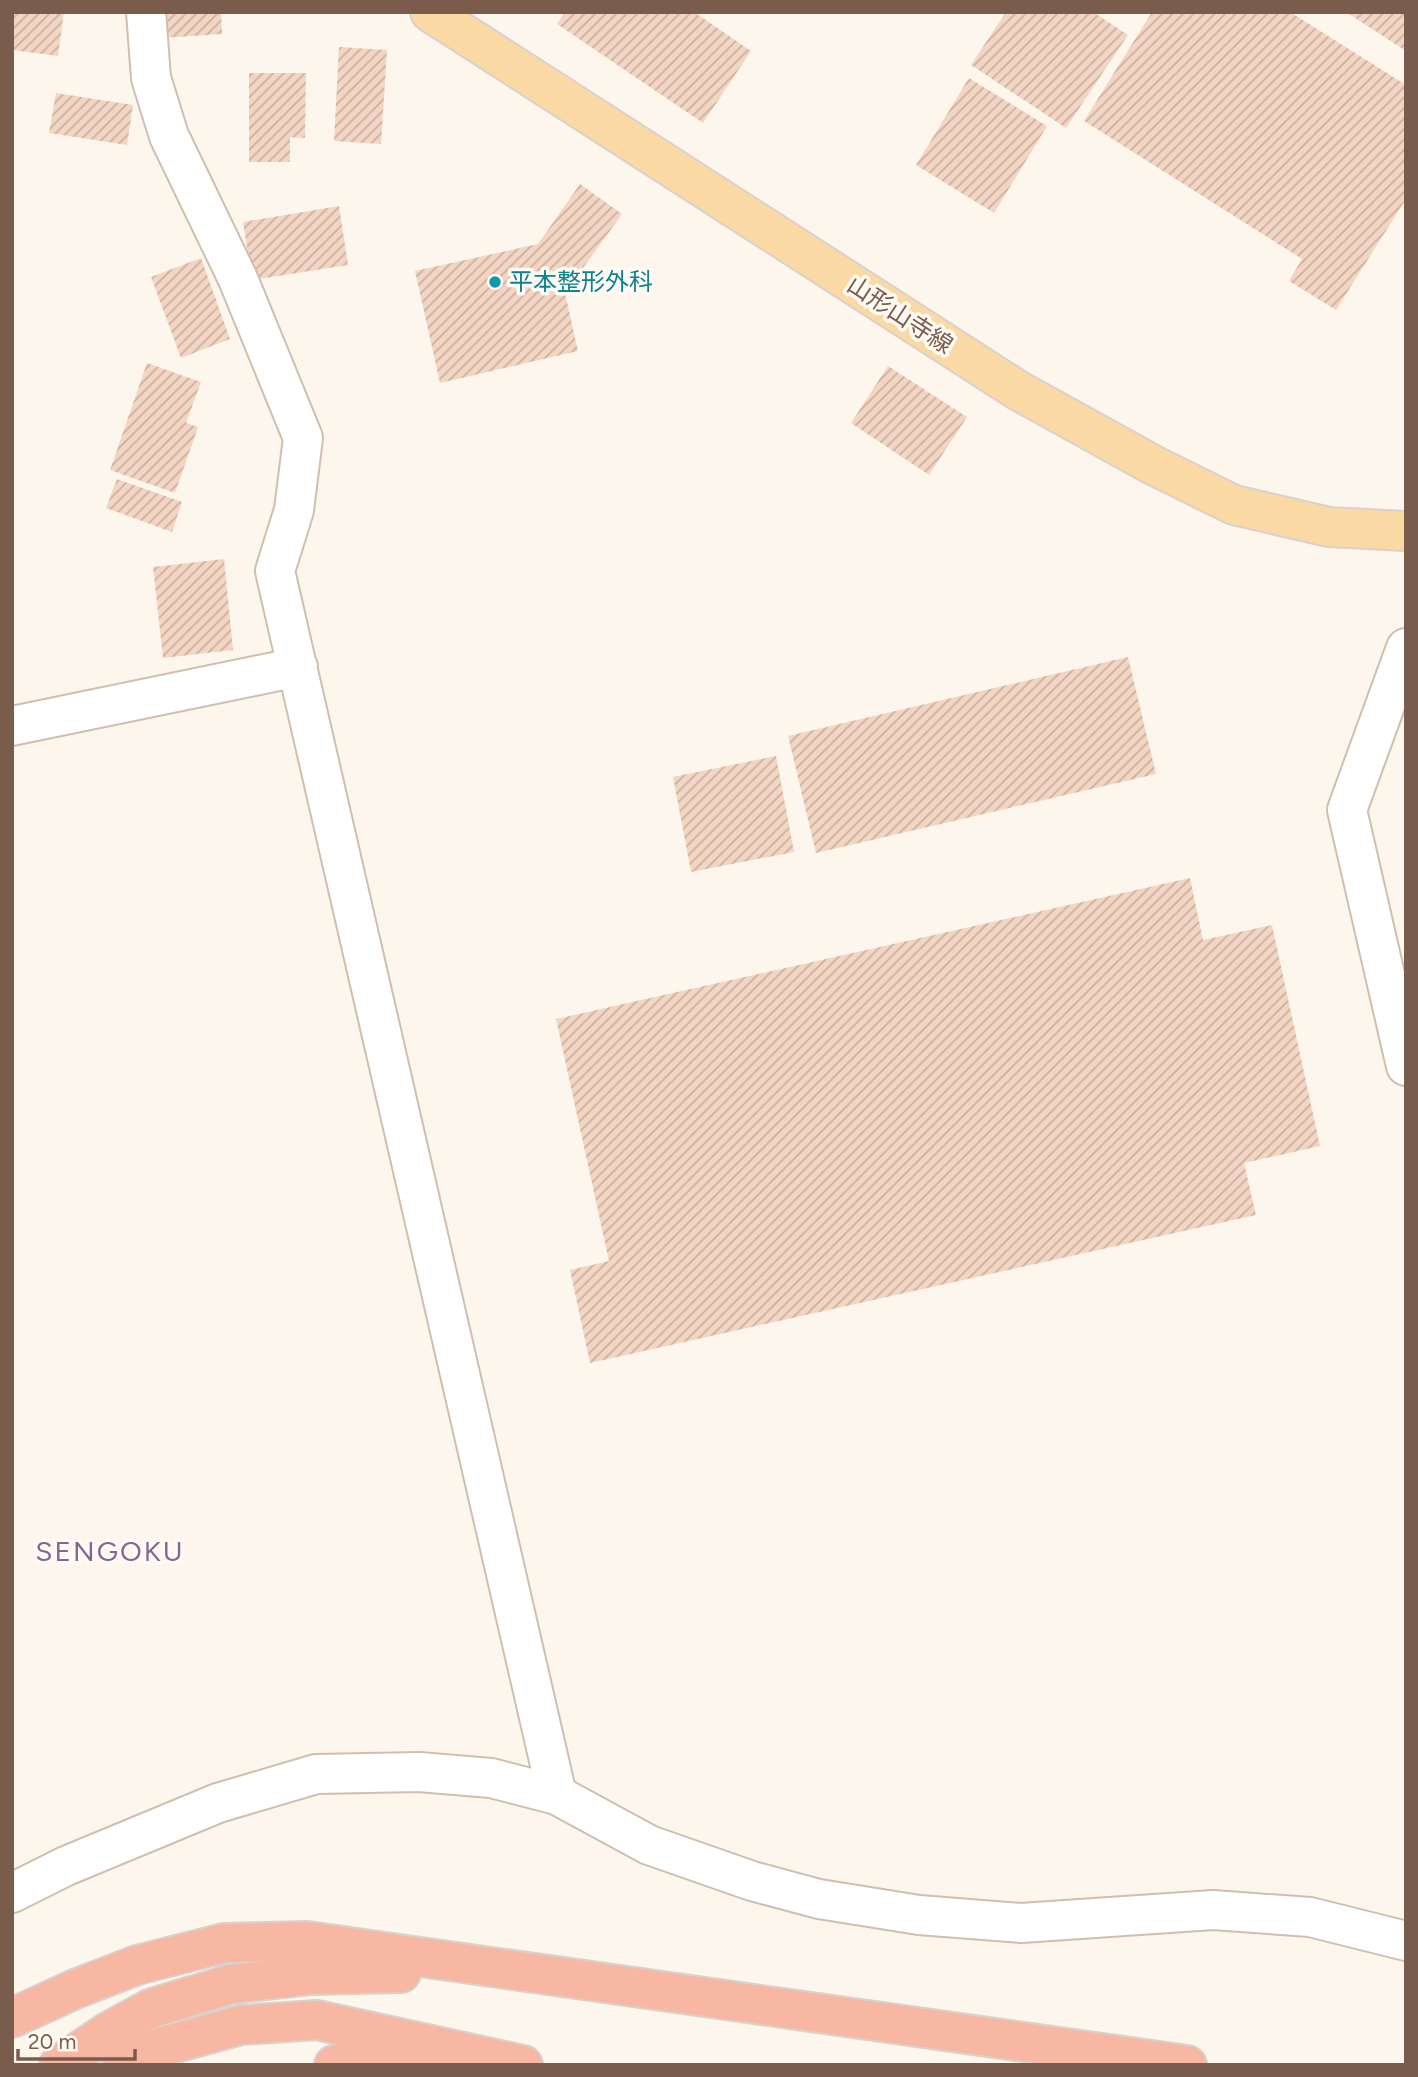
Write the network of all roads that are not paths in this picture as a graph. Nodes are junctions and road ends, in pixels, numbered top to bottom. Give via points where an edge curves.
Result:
1 (146, 12) edge
2 (430, 12) edge
3 (1406, 531) edge
4 (1406, 648) edge
5 (298, 667) junction
6 (12, 726) edge
7 (1406, 1066) edge
8 (556, 1795) junction
9 (12, 1893) edge
10 (1406, 1941) edge
11 (519, 1970) junction
12 (12, 2018) edge
13 (59, 2065) edge
14 (122, 2065) edge
15 (334, 2065) edge
16 (493, 2065) edge
17 (523, 2065) edge
18 (1186, 2065) edge

1 - 5 lane via 151,78 169,136 238,279 303,438 294,510 275,571
2 - 3 main road, 山形山寺線 via 1018,391 1153,465 1234,505 1329,527
4 - 7 lane via 1347,810
5 - 6 lane
5 - 8 lane
8 - 9 lane via 491,1778 419,1772 316,1774 218,1803
8 - 10 lane via 649,1845 819,1899 919,1915 1021,1923 1213,1910 1310,1917
11 - 12 highway via 307,1941 224,1943 137,1965
11 - 13 highway via 312,1975 231,1984 152,2008
11 - 18 highway
14 - 17 highway via 164,2046 241,2025 317,2020
15 - 16 highway via 375,2052

